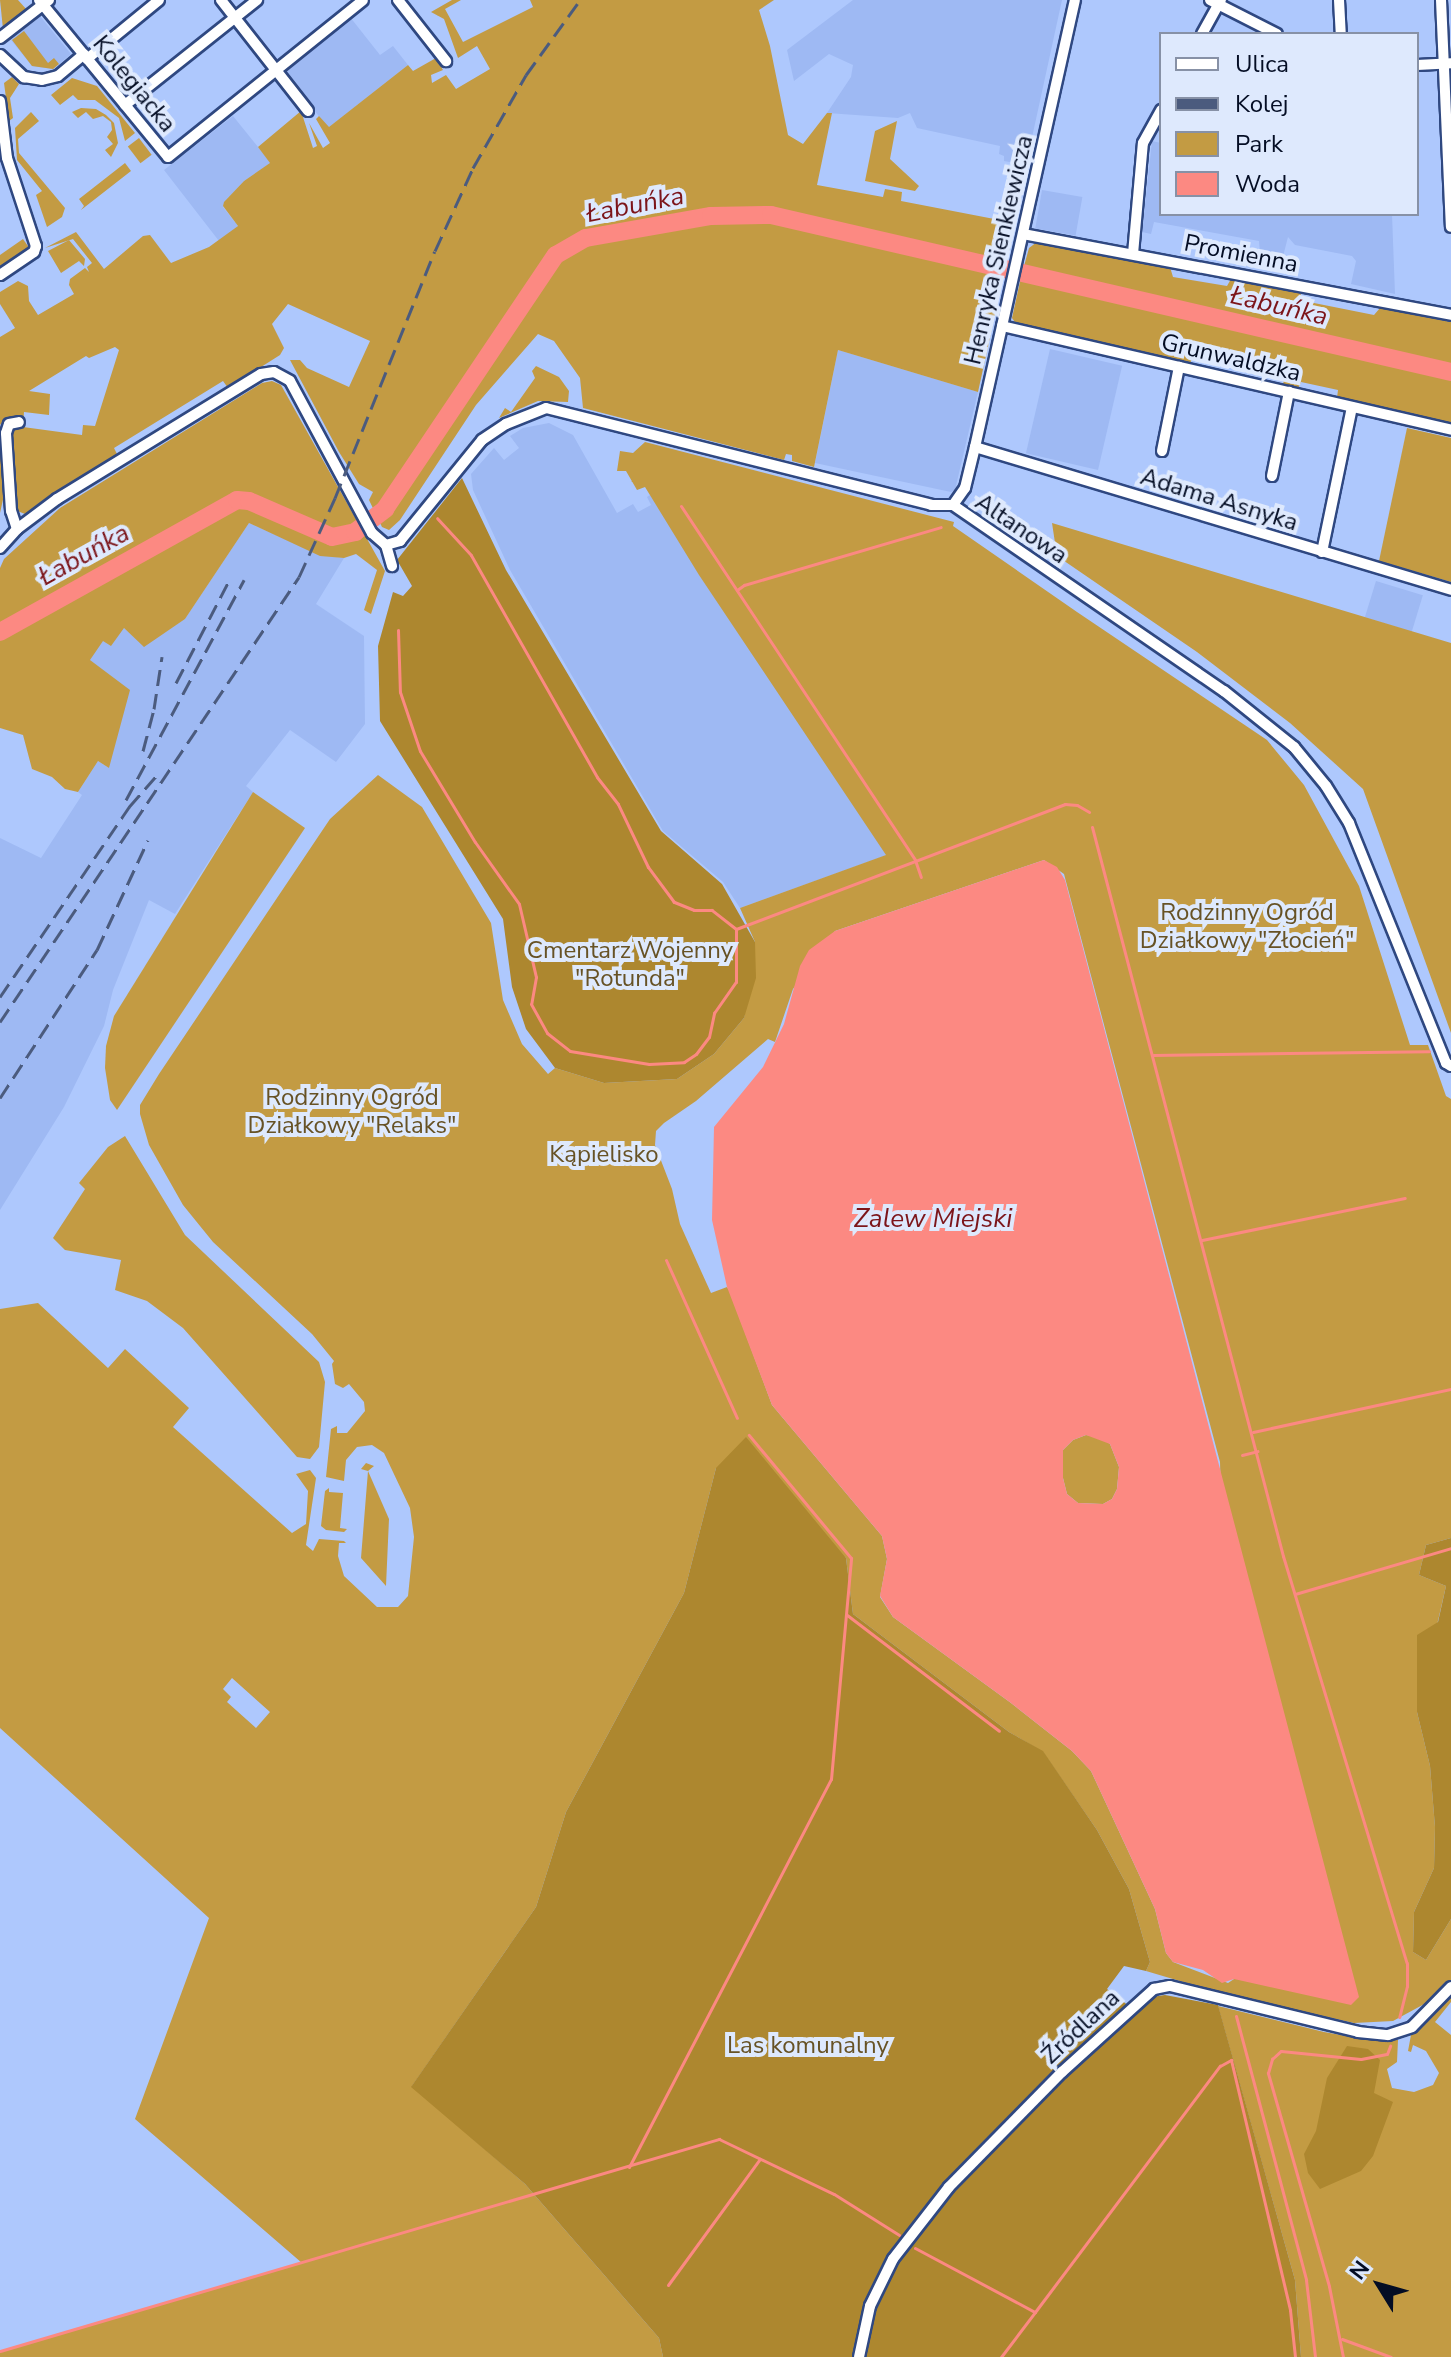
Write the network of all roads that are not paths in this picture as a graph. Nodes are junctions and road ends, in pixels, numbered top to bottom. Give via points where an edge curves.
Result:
1 (159, 0) edge
2 (221, 0) edge
3 (257, 0) edge
4 (363, 0) edge
5 (398, 0) edge
6 (1075, 0) edge
7 (1339, 0) edge
8 (1441, 0) edge
9 (1216, 1) edge
10 (43, 2) edge
11 (235, 18) junction
12 (1203, 32) edge
13 (1273, 32) edge
14 (1341, 32) edge
15 (0, 38) edge
16 (0, 55) edge
17 (85, 56) junction
18 (446, 61) dead end
19 (1448, 64) edge
20 (1419, 65) edge
21 (276, 71) junction
22 (0, 101) edge
23 (125, 105) junction
24 (308, 111) dead end
25 (1159, 114) edge
26 (1451, 227) edge
27 (1023, 234) junction
28 (1133, 254) junction
29 (0, 275) edge
30 (1451, 315) edge
31 (1002, 326) junction
32 (1179, 367) junction
33 (1289, 392) junction
34 (1352, 407) junction
35 (19, 422) dead end
36 (1451, 430) edge
37 (975, 447) junction
38 (1162, 451) dead end
39 (1272, 476) dead end
40 (953, 505) junction
41 (17, 529) junction
42 (386, 545) junction
43 (0, 548) edge
44 (1322, 552) junction
45 (392, 566) dead end
46 (1451, 590) edge
47 (1451, 1066) edge
48 (1451, 1987) edge
49 (859, 2357) edge

1 - 17 street
2 - 11 street
3 - 11 street
4 - 21 street
5 - 18 street
6 - 27 street, Henryka Sienkiewicza
7 - 14 street
8 - 19 street
9 - 12 street
9 - 13 street
10 - 15 street
10 - 17 street, Kolegiacka
11 - 21 street
11 - 23 street
16 - 17 street via 24,77 42,80 58,76
17 - 23 street, Kolegiacka
19 - 20 street
19 - 26 street
21 - 23 street, Kolegiacka via 168,157
21 - 24 street
22 - 29 street via 10,167 35,240 34,252
25 - 28 street via 1143,143
27 - 28 street, Promienna
27 - 31 street, Henryka Sienkiewicza
28 - 30 street, Promienna
31 - 32 street, Grunwaldzka
31 - 37 street, Henryka Sienkiewicza
32 - 33 street, Grunwaldzka
32 - 38 street
33 - 34 street, Grunwaldzka
33 - 39 street
34 - 36 street, Grunwaldzka
34 - 44 street
35 - 41 street via 9,424 6,433
37 - 40 street, Henryka Sienkiewicza via 965,488
37 - 44 street, Adama Asnyka
40 - 42 street, Altanowa via 931,505 546,408 519,417 482,440 400,541
40 - 47 street, Altanowa via 1224,691 1274,727 1300,754 1349,823
41 - 42 street via 57,499 270,372 290,381 372,533
41 - 43 street
42 - 45 street
44 - 46 street, Adama Asnyka
48 - 49 street, Źródlana via 1412,2027 1388,2035 1170,1986 1154,1989 1062,2072 949,2187 893,2259 870,2306

